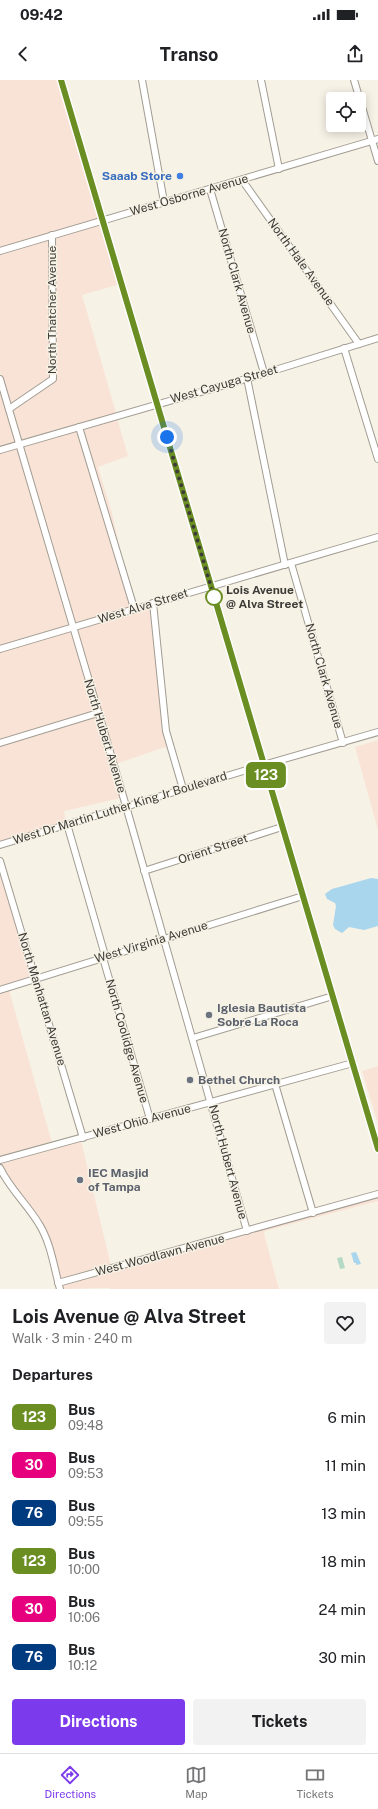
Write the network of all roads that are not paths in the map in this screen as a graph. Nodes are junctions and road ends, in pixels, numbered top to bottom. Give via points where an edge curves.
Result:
1 (61, 80) edge
2 (142, 80) edge
3 (261, 80) edge
4 (354, 80) edge
5 (375, 140) edge
6 (378, 161) edge
7 (279, 169) junction
8 (242, 180) junction
9 (210, 189) junction
10 (164, 202) junction
11 (104, 221) junction
12 (52, 236) junction
13 (0, 251) edge
14 (378, 338) edge
15 (359, 344) junction
16 (344, 348) junction
17 (264, 373) junction
18 (247, 378) junction
19 (0, 379) edge
20 (1, 386) edge
21 (157, 404) junction
22 (9, 409) junction
23 (79, 427) junction
24 (20, 444) junction
25 (0, 450) edge
26 (378, 459) edge
27 (378, 537) edge
28 (288, 564) junction
29 (210, 586) junction
30 (153, 603) junction
31 (134, 608) junction
32 (73, 627) junction
33 (0, 648) edge
34 (98, 713) junction
35 (378, 732) edge
36 (0, 743) edge
37 (343, 743) junction
38 (263, 765) junction
39 (183, 789) junction
40 (126, 806) junction
41 (67, 824) junction
42 (282, 827) junction
43 (0, 844) edge
44 (0, 861) edge
45 (144, 870) junction
46 (302, 896) junction
47 (164, 938) junction
48 (103, 958) junction
49 (36, 978) junction
50 (0, 990) edge
51 (333, 996) junction
52 (193, 1038) junction
53 (353, 1063) junction
54 (276, 1084) junction
55 (212, 1102) junction
56 (150, 1119) junction
57 (83, 1138) junction
58 (378, 1149) edge
59 (0, 1160) edge
60 (0, 1168) edge
61 (378, 1194) edge
62 (313, 1213) junction
63 (247, 1231) junction
64 (59, 1286) edge

1 - 11 street
2 - 10 street
3 - 7 street
4 - 5 street
5 - 6 street
5 - 7 street, West Osborne Avenue
7 - 8 street, West Osborne Avenue
8 - 9 street, West Osborne Avenue
8 - 15 street, North Hale Avenue
9 - 10 street, West Osborne Avenue
9 - 17 street, North Clark Avenue
10 - 11 street, West Osborne Avenue
11 - 12 street, West Osborne Avenue
11 - 21 street
12 - 13 street, West Osborne Avenue
12 - 22 street, North Thatcher Avenue via 53,379
14 - 15 street, West Cayuga Street
15 - 16 street, West Cayuga Street
16 - 17 street, West Cayuga Street
16 - 26 street
17 - 18 street, West Cayuga Street
18 - 21 street, West Cayuga Street
18 - 28 street, North Clark Avenue
19 - 20 street, North Hubert Avenue
20 - 22 street, North Hubert Avenue
21 - 23 street, West Cayuga Street
21 - 29 street
22 - 24 street, North Hubert Avenue
23 - 24 street, West Cayuga Street
23 - 31 street
24 - 25 street, West Cayuga Street
24 - 32 street, North Hubert Avenue
27 - 28 street, West Alva Street
28 - 29 street, West Alva Street
28 - 37 street, North Clark Avenue
29 - 30 street, West Alva Street
29 - 38 street
30 - 31 street, West Alva Street
30 - 39 street via 166,731
31 - 32 street, West Alva Street
32 - 33 street, West Alva Street
32 - 34 street, North Hubert Avenue
34 - 36 street
34 - 40 street, North Hubert Avenue
35 - 37 street, West Dr Martin Luther King Jr Boulevard
37 - 38 street, West Dr Martin Luther King Jr Boulevard
38 - 39 street, West Dr Martin Luther King Jr Boulevard
38 - 42 street
39 - 40 street, West Dr Martin Luther King Jr Boulevard
40 - 41 street, West Dr Martin Luther King Jr Boulevard
40 - 45 street, North Hubert Avenue
41 - 43 street, West Dr Martin Luther King Jr Boulevard
41 - 48 street, North Coolidge Avenue via 104,952
42 - 45 street, Orient Street
42 - 46 street
44 - 49 street, North Manhattan Avenue
45 - 47 street, North Hubert Avenue
46 - 47 street, West Virginia Avenue
46 - 51 street
47 - 48 street, West Virginia Avenue
47 - 52 street, North Hubert Avenue
48 - 49 street, West Virginia Avenue
48 - 56 street, North Coolidge Avenue
49 - 50 street, West Virginia Avenue
49 - 57 street, North Manhattan Avenue
51 - 52 street
51 - 53 street
52 - 55 street, North Hubert Avenue
53 - 54 street, West Ohio Avenue
53 - 58 street
54 - 55 street, West Ohio Avenue
54 - 62 street
55 - 56 street, West Ohio Avenue
55 - 63 street, North Hubert Avenue
56 - 57 street, West Ohio Avenue
57 - 59 street, West Ohio Avenue
60 - 64 street via 39,1224 48,1244
61 - 62 street, West Woodlawn Avenue
62 - 63 street, West Woodlawn Avenue
63 - 64 street, West Woodlawn Avenue

